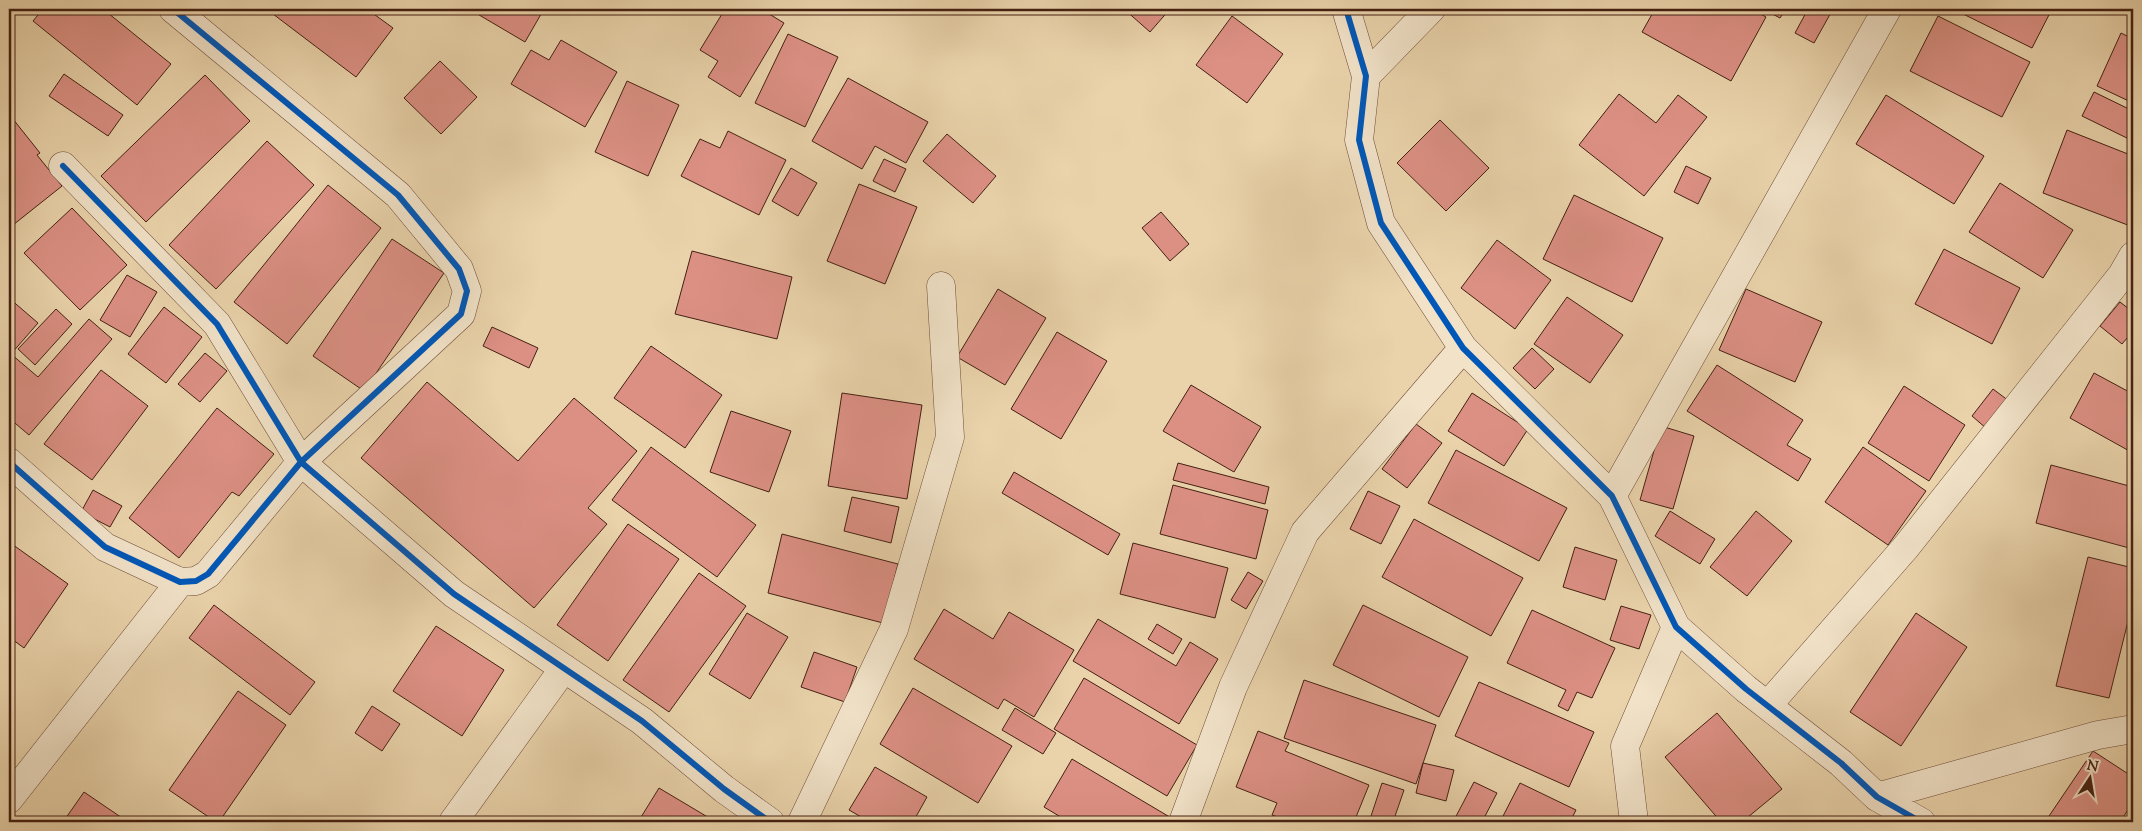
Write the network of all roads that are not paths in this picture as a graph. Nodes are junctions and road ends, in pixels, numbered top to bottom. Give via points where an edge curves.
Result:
1 (173, 9) edge
2 (1346, 9) edge
3 (1431, 9) edge
4 (1887, 9) edge
5 (1366, 76) junction
6 (63, 166) dead end
7 (2133, 256) edge
8 (941, 286) dead end
9 (1463, 348) junction
10 (9, 462) edge
11 (301, 462) junction
12 (1612, 496) junction
13 (180, 582) junction
14 (1676, 627) junction
15 (564, 668) junction
16 (1768, 705) junction
17 (2133, 729) edge
18 (1877, 797) junction
19 (9, 799) edge
20 (452, 822) edge
21 (770, 822) edge
22 (802, 822) edge
23 (1183, 822) edge
24 (1634, 822) edge
25 (1921, 822) edge

1 - 11 street via 398,195 459,269 467,291 461,314
2 - 5 street
3 - 5 street
4 - 12 street
5 - 9 street via 1358,140 1381,223
6 - 11 street via 217,324
7 - 16 street via 2122,275 1906,547
8 - 22 street via 950,437 894,629
9 - 12 street
9 - 23 street via 1305,532 1233,687
10 - 13 street via 105,547
11 - 13 street via 208,574 196,581
11 - 15 street via 454,594
12 - 14 street
13 - 19 street
14 - 16 street
14 - 24 street via 1625,746
15 - 20 street
15 - 21 street via 642,721 724,790
16 - 18 street via 1841,763
17 - 18 street via 2098,735
18 - 25 street

